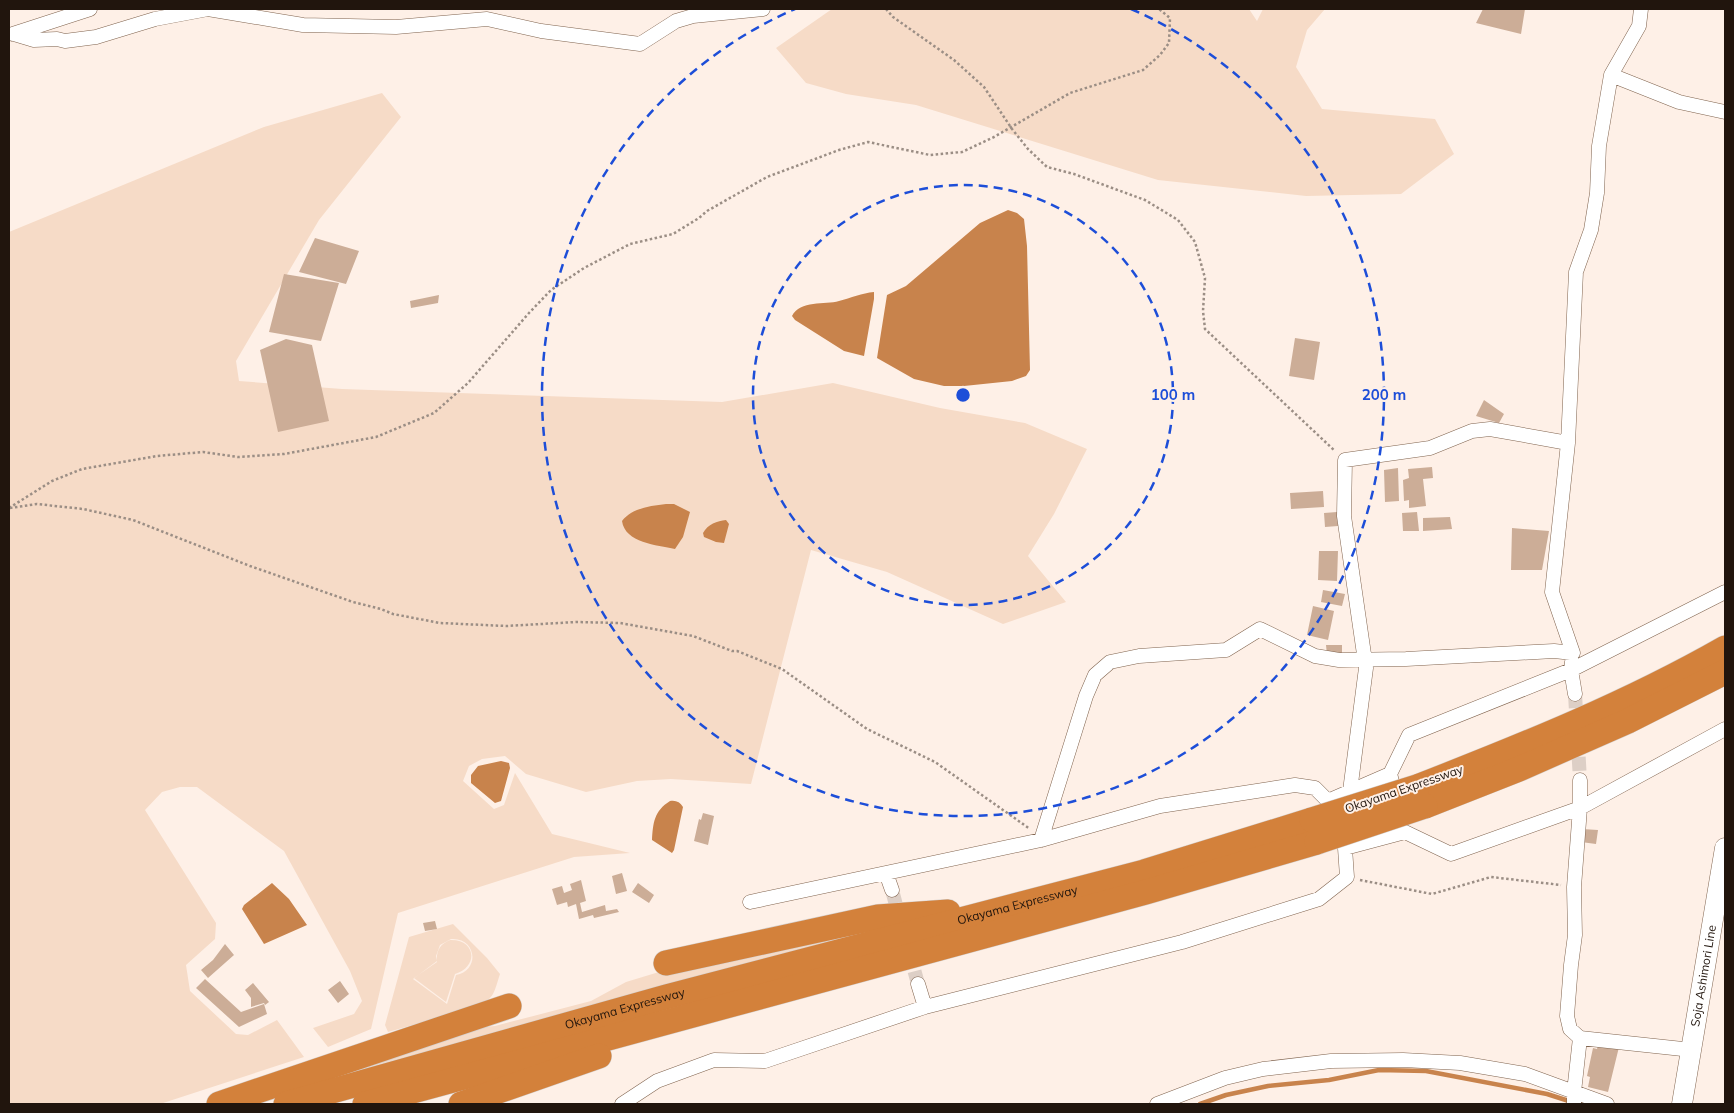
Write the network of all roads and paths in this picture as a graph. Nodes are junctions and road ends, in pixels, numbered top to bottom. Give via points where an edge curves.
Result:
1 (90, 9) edge
2 (763, 9) edge
3 (886, 9) edge
4 (1159, 9) edge
5 (1641, 9) edge
6 (11, 35) edge
7 (1611, 75) junction
8 (1725, 112) edge
9 (1011, 127) junction
10 (1568, 443) junction
11 (1345, 460) junction
12 (9, 508) edge
13 (1725, 592) edge
14 (1725, 648) edge
15 (1572, 653) junction
16 (1366, 659) junction
17 (1571, 670) junction
18 (1725, 672) edge
19 (1575, 694) tunnel mouth
20 (1725, 729) edge
21 (1390, 774) junction
22 (1580, 780) tunnel mouth
23 (1350, 791) junction
24 (1421, 796) junction
25 (1328, 801) junction
26 (1580, 808) junction
27 (1315, 831) junction
28 (1405, 832) junction
29 (1041, 840) junction
30 (1345, 848) junction
31 (1725, 848) edge
32 (886, 873) junction
33 (1347, 877) junction
34 (1574, 887) junction
35 (892, 890) tunnel mouth
36 (750, 902) dead end
37 (1006, 908) junction
38 (666, 963) dead end
39 (846, 973) junction
40 (918, 984) tunnel mouth
41 (508, 1006) dead end
42 (925, 1007) junction
43 (1580, 1038) junction
44 (1692, 1050) junction
45 (1574, 1098) edge
46 (219, 1104) edge
47 (286, 1104) edge
48 (365, 1104) edge
49 (462, 1104) edge
50 (622, 1104) edge
51 (1157, 1104) edge
52 (1607, 1104) edge
53 (1682, 1104) edge

1 - 6 street
2 - 6 street via 693,16 676,21 640,44 541,31 487,19 396,27 303,25 208,10 155,19 96,37 65,41
3 - 9 path via 984,87
4 - 9 path via 1170,18 1169,43 1143,70 1070,93
5 - 7 street via 1639,26
7 - 8 street via 1679,102
7 - 10 street via 1599,146 1591,230 1576,272
9 - 11 path via 1047,167 1145,200 1178,220 1195,242 1205,278 1205,328
9 - 12 path via 962,152 930,155 868,142 766,177 673,234 630,244 584,268 551,290 468,383 434,413 376,437 284,454 238,457 203,452 82,469 52,482
10 - 11 street via 1490,429 1472,431 1430,448
10 - 15 street via 1552,592
11 - 16 street via 1344,516
12 - 29 path via 36,504 83,509 133,520 353,602 440,623 506,626 620,623 692,636 782,669 867,729 935,762 1035,832
13 - 17 street
14 - 24 highway, Okayama Expressway via 1621,703 1510,751
15 - 16 street via 1554,651
15 - 17 street
16 - 23 street
16 - 29 street via 1339,660 1315,656 1260,628 1226,650 1139,656 1110,662 1095,675 1086,696
17 - 19 street
17 - 21 street via 1409,735
18 - 24 highway, Okayama Expressway via 1619,725 1518,770
20 - 26 street
21 - 23 street
21 - 28 street
22 - 26 street
23 - 25 street
24 - 27 highway, Okayama Expressway, bridge
25 - 29 street via 1315,788 1295,785 1160,806
25 - 30 street
26 - 28 street via 1451,854
26 - 34 street
27 - 37 highway, Okayama Expressway
27 - 39 highway, Okayama Expressway via 1146,892
28 - 30 street
29 - 32 street
30 - 33 street
31 - 44 main road, Soja Ashimori Line
32 - 35 street
32 - 36 street
33 - 34 path via 1432,894 1491,877
33 - 42 street via 1319,899 1182,942
34 - 43 street via 1576,935 1567,1016 1570,1029
37 - 38 highway via 878,916
37 - 47 highway, Okayama Expressway via 666,997
39 - 48 highway, Okayama Expressway
39 - 49 highway
40 - 42 street
41 - 46 highway
42 - 50 street via 764,1061 714,1060 657,1081
43 - 44 street
43 - 45 street
44 - 53 main road, Soja Ashimori Line
45 - 51 street via 1525,1074 1460,1063 1331,1061 1263,1069 1225,1078
45 - 52 street

